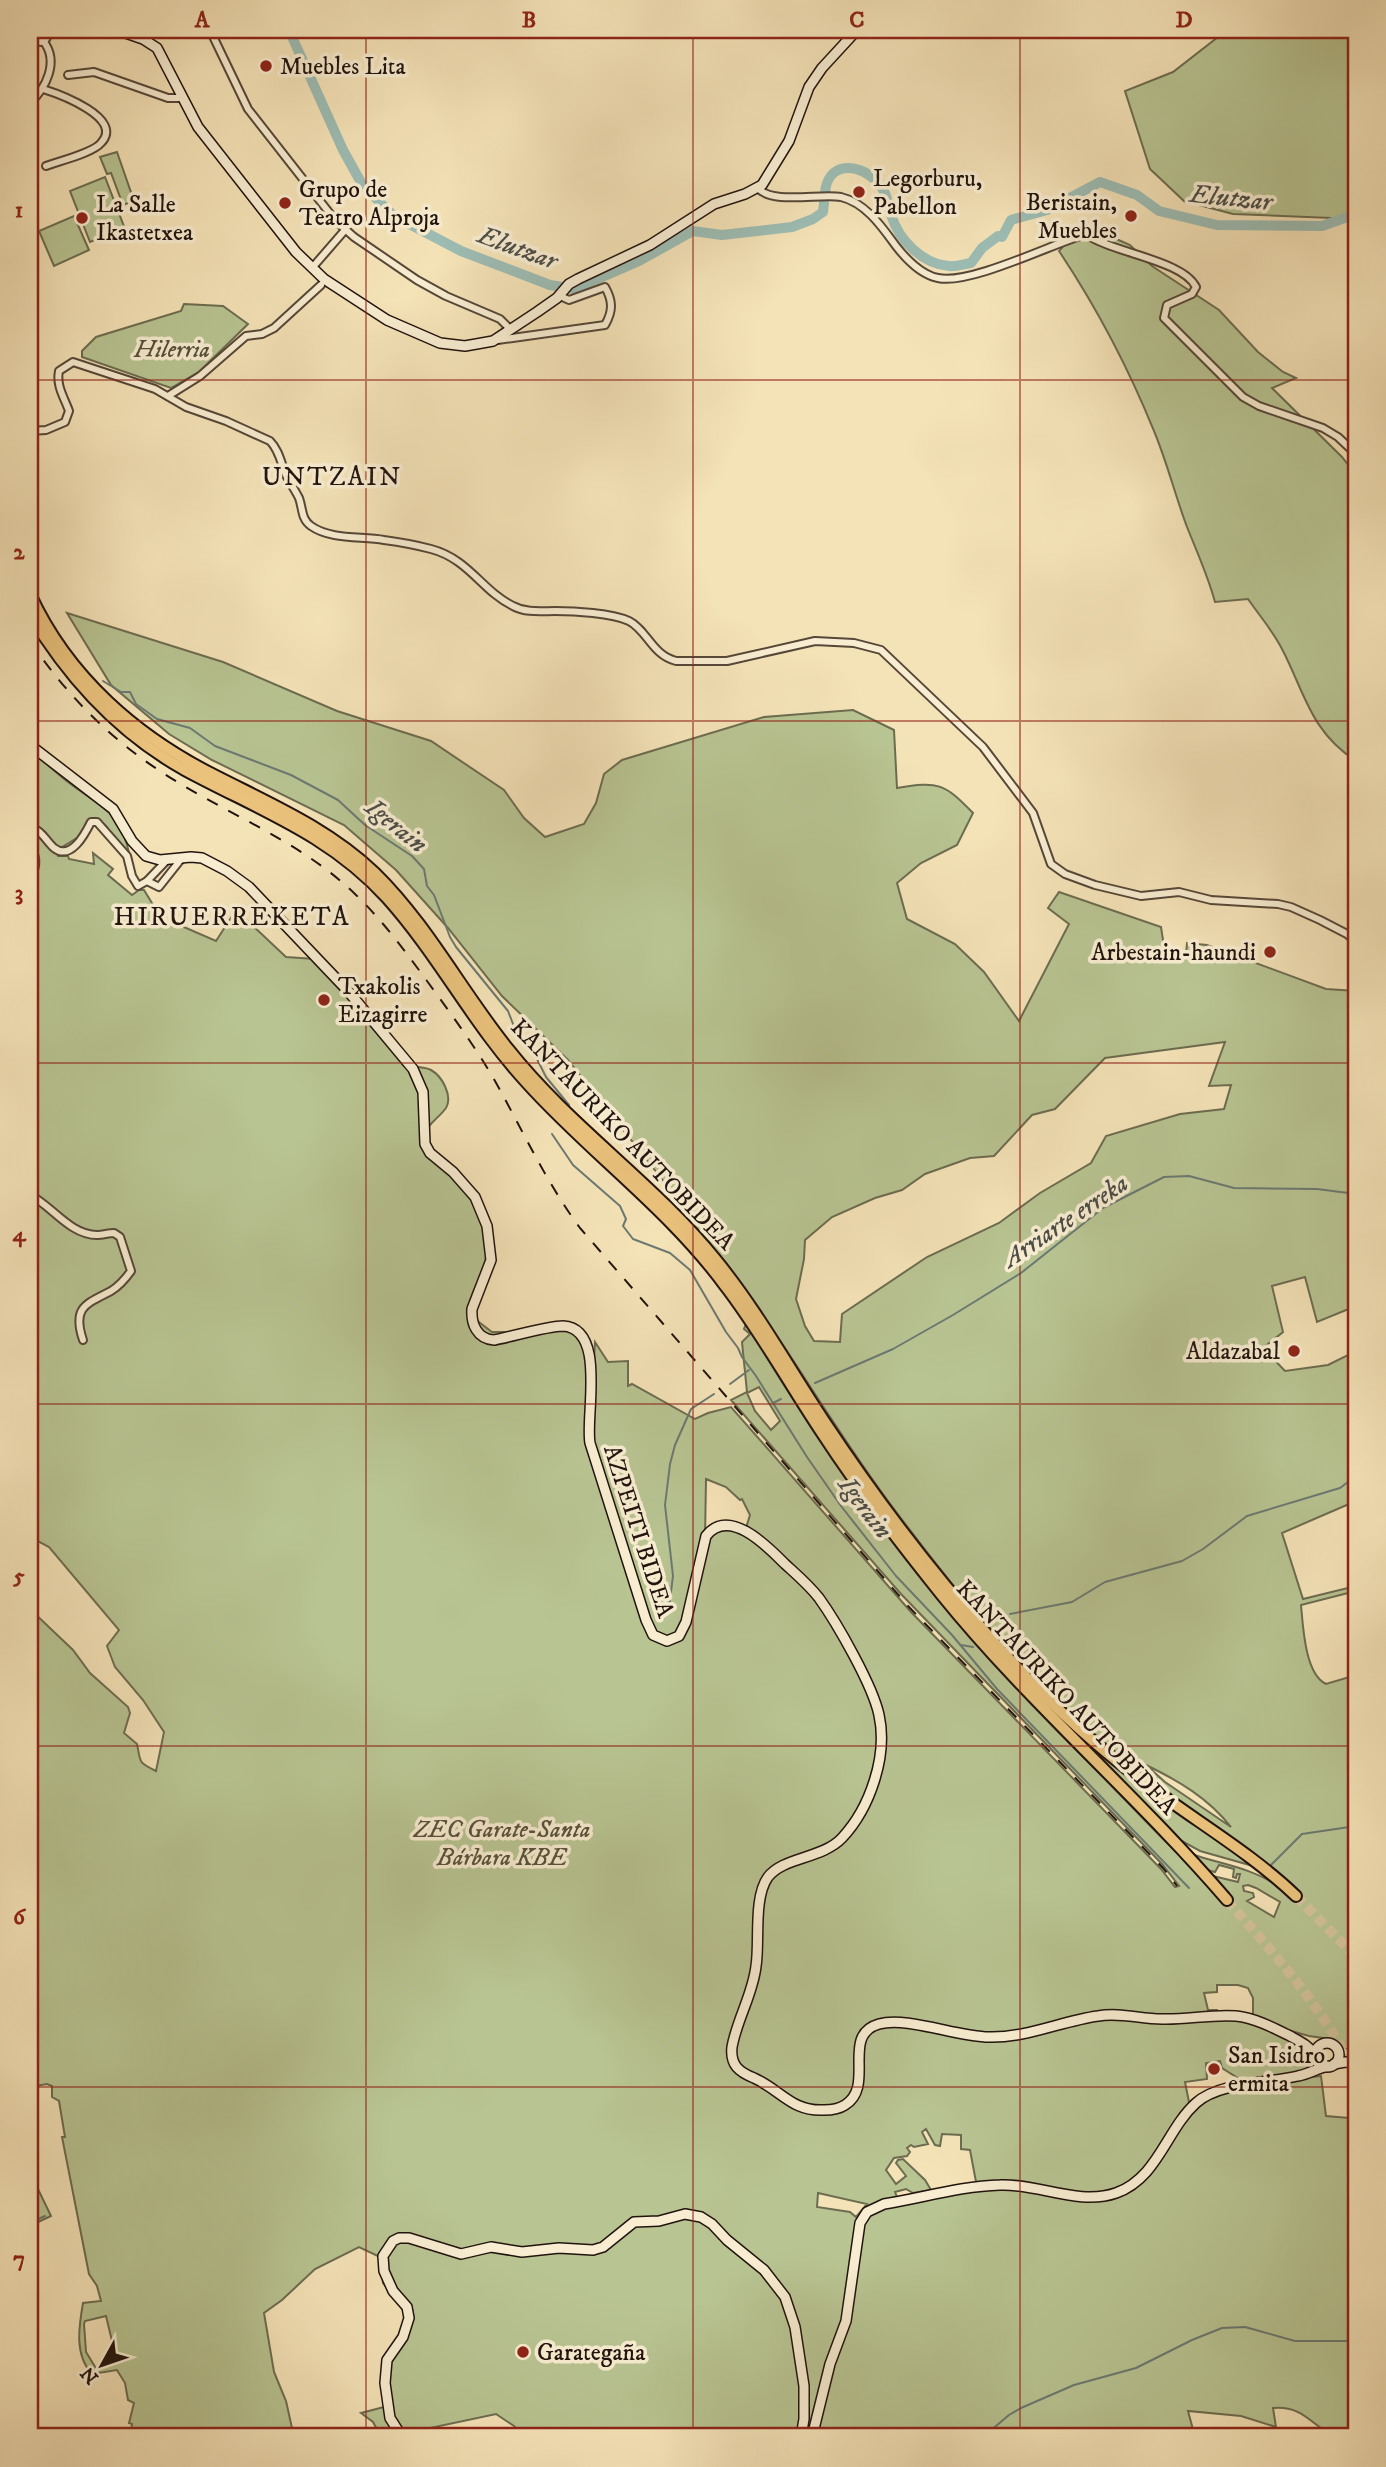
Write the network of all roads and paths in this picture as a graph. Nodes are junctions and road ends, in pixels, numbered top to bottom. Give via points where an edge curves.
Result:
1 (117, 30) edge
2 (210, 30) edge
3 (857, 30) edge
4 (44, 33) edge
5 (68, 75) dead end
6 (43, 89) junction
7 (182, 98) junction
8 (30, 103) edge
9 (46, 166) dead end
10 (758, 188) junction
11 (345, 230) junction
12 (312, 268) junction
13 (321, 285) dead end
14 (561, 294) junction
15 (510, 329) junction
16 (493, 341) junction
17 (168, 397) junction
18 (30, 431) edge
19 (1356, 454) edge
20 (30, 594) edge
21 (30, 614) edge
22 (30, 745) edge
23 (30, 830) edge
24 (30, 842) edge
25 (148, 857) junction
26 (182, 858) junction
27 (167, 860) junction
28 (153, 873) junction
29 (30, 877) edge
30 (148, 881) junction
31 (1356, 942) edge
32 (30, 1195) edge
33 (83, 1340) dead end
34 (1296, 1896) tunnel mouth
35 (1227, 1900) tunnel mouth
36 (1283, 2032) junction
37 (1327, 2043) junction
38 (1336, 2049) junction
39 (1315, 2056) junction
40 (1356, 2062) edge
41 (1330, 2066) junction
42 (1300, 2076) junction
43 (402, 2437) edge
44 (801, 2437) edge
45 (812, 2437) edge

1 - 7 main road via 157,48
2 - 11 street via 248,108
3 - 10 main road via 809,87 784,150
4 - 6 street via 51,60
5 - 7 street via 94,72 167,98
6 - 8 street
6 - 9 street via 78,103 106,130 96,147
7 - 12 main road via 207,140
10 - 14 main road via 713,204 650,245 569,284
10 - 19 street via 766,194 850,201 872,216 916,266 938,278 968,276 1086,234 1156,261 1196,287 1192,294 1167,305 1164,318 1234,389 1259,406 1324,428
11 - 12 street
11 - 15 street via 417,280 500,319
12 - 16 main road via 368,309 426,338 465,346
13 - 17 street via 274,328 246,336
14 - 15 main road
14 - 16 street via 569,300 605,286 612,313 605,325
15 - 16 main road
17 - 18 street via 72,362 59,371 57,384 69,411 65,422
17 - 31 street via 270,441 304,519 315,529 433,550 454,558 489,589 526,611 621,617 632,622 657,651 676,662 727,661 815,641 881,650 983,747 1033,813 1051,864 1065,874 1128,894 1179,892 1211,900 1291,907
20 - 34 highway, KANTAURIKO AUTOBIDEA via 78,671 129,721 184,759 312,825 374,873 416,921 519,1061 655,1192 717,1261 873,1492 992,1640 1097,1745
21 - 35 highway, KANTAURIKO AUTOBIDEA via 71,676 124,728 182,768 307,832 386,897 512,1067 647,1198 717,1275 850,1474 964,1621
22 - 25 main road via 113,809 138,850
23 - 30 street via 38,831 61,851 72,849 91,822 97,822 127,856 138,886
24 - 29 street via 36,867
25 - 27 main road, AZPEITI BIDEA
25 - 28 street
26 - 27 main road, AZPEITI BIDEA
26 - 30 street via 159,887
26 - 36 main road, AZPEITI BIDEA via 214,863 249,887 413,1069 423,1092 425,1144 475,1197 487,1226 491,1260 471,1316 481,1336 494,1340 564,1326 583,1338 591,1365 590,1443 653,1635 665,1641 679,1636 707,1535 718,1527 735,1527 766,1545 816,1594 872,1692 881,1742 873,1784 860,1813 835,1844 777,1869 764,1886 756,1968 732,2050 738,2070 799,2107 828,2110 845,2106 853,2096 860,2077 860,2040 883,2023 993,2037 1100,2015 1161,2020 1235,2016
27 - 28 street
28 - 30 street
32 - 33 street via 79,1230 120,1237 131,1271 114,1289 83,1307 78,1321
36 - 37 main road, AZPEITI BIDEA
36 - 39 main road, AZPEITI BIDEA via 1307,2045
37 - 38 main road
37 - 39 main road via 1318,2047
38 - 40 main road
38 - 41 main road via 1338,2058
39 - 41 main road via 1320,2064
39 - 42 main road via 1310,2070
40 - 41 main road
41 - 42 main road
42 - 45 main road via 1226,2089 1202,2098 1149,2169 1114,2194 1088,2196 996,2185 884,2204 869,2211 859,2226 845,2325
43 - 44 main road via 390,2418 385,2388 386,2362 409,2318 384,2271 383,2256 393,2241 407,2238 461,2254 491,2247 522,2252 595,2250 634,2222 685,2214 712,2224 764,2270 785,2297 796,2330 804,2386

